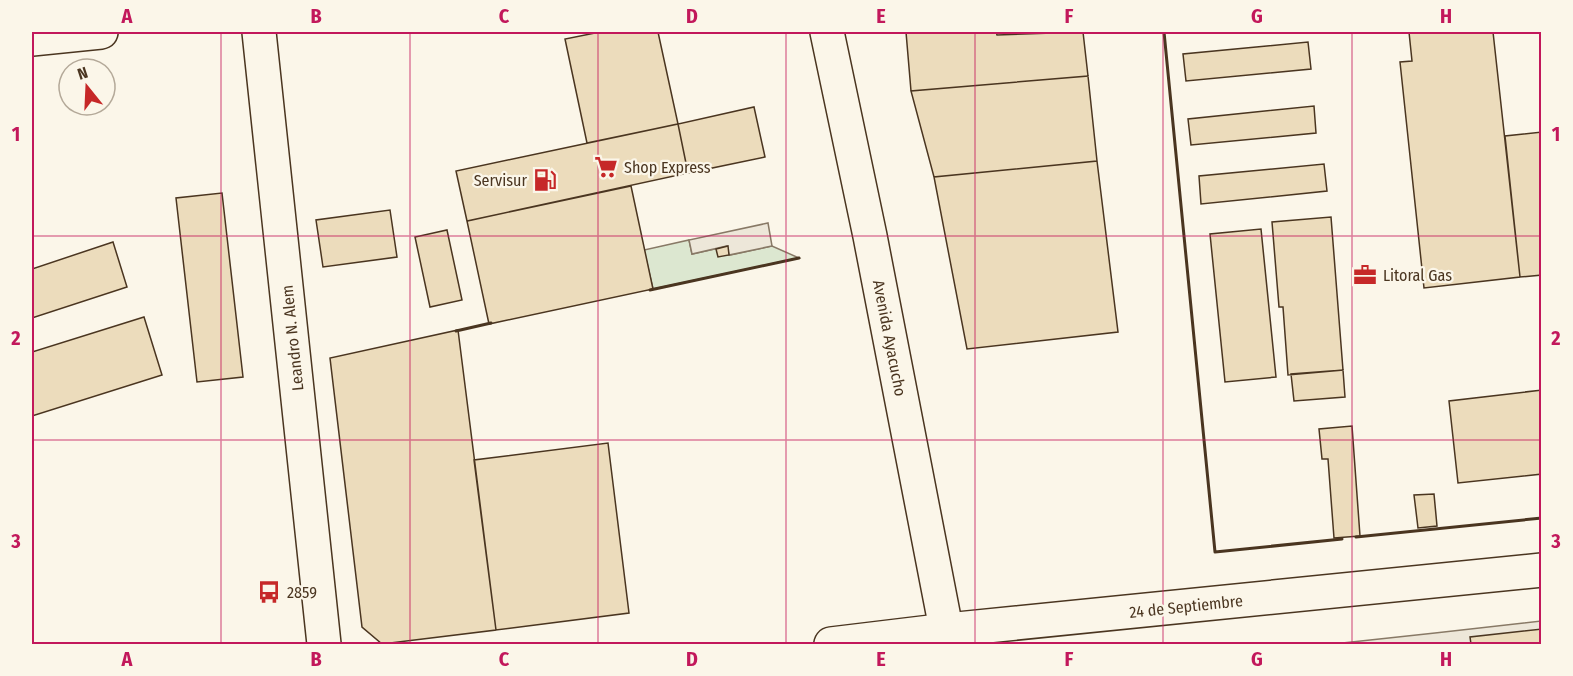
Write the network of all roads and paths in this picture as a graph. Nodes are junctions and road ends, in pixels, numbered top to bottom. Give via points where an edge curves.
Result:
1 (101, 32) edge
2 (259, 32) edge
3 (827, 32) edge
4 (32, 39) edge
5 (1542, 570) edge
6 (948, 637) edge
7 (324, 645) edge
8 (831, 645) edge

1 - 4 main road
2 - 7 main road, Leandro N. Alem
3 - 6 main road, Avenida Ayacucho
5 - 6 main road, 24 de Septiembre
6 - 8 main road, 24 de Septiembre

